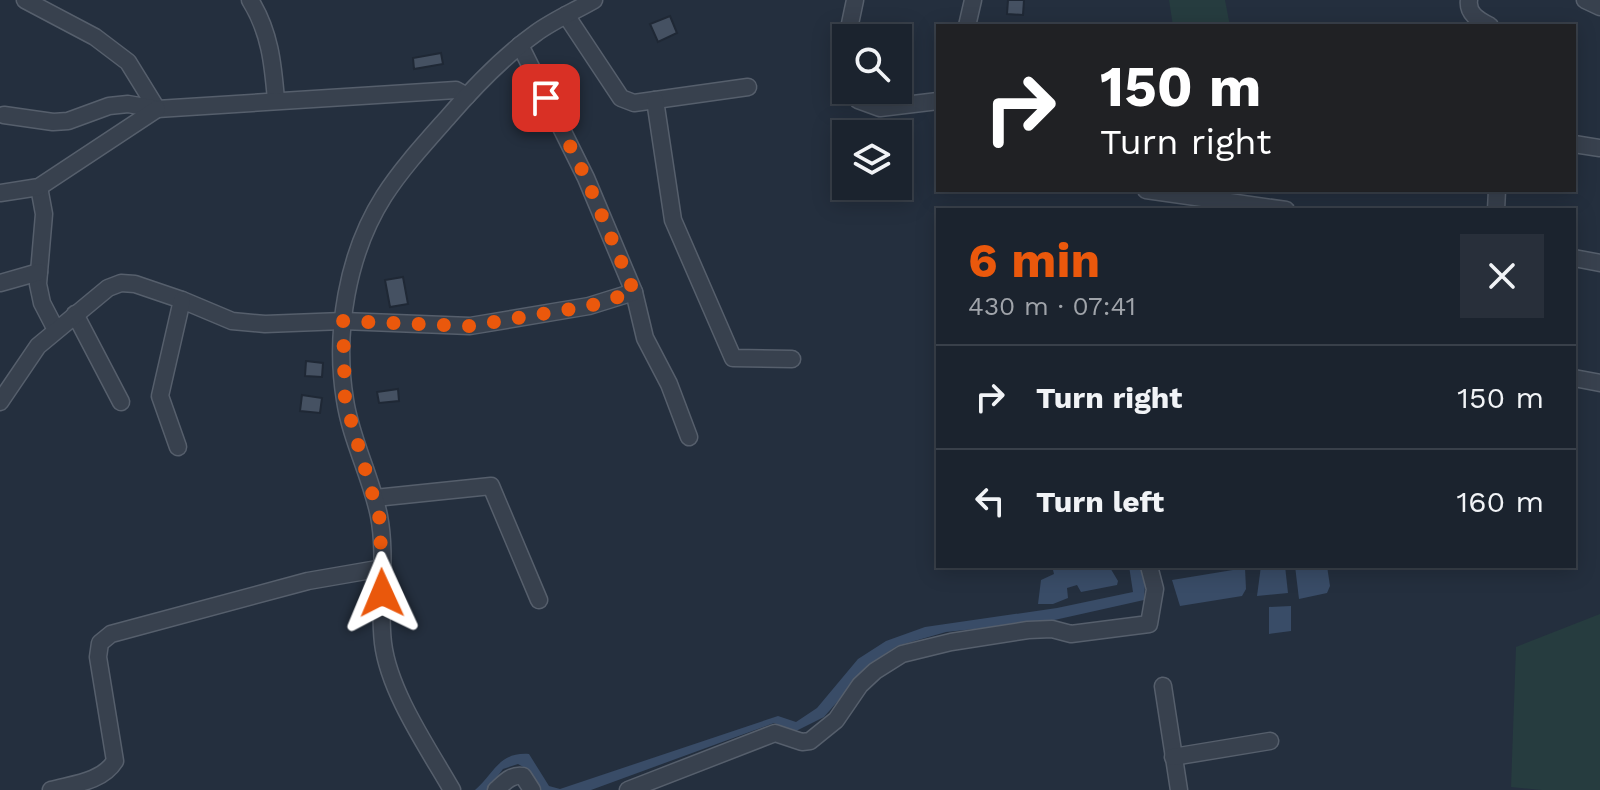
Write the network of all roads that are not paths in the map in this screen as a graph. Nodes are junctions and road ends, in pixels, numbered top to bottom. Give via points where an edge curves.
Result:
1 (25, 0) edge
2 (250, 0) edge
3 (594, 0) edge
4 (855, 0) edge
5 (973, 0) edge
6 (1469, 0) edge
7 (1585, 0) edge
8 (1600, 7) edge
9 (566, 15) junction
10 (850, 24) edge
11 (967, 24) edge
12 (1487, 24) edge
13 (520, 45) junction
14 (748, 87) dead end
15 (467, 96) junction
16 (276, 100) junction
17 (655, 100) junction
18 (936, 101) edge
19 (869, 104) edge
20 (157, 109) junction
21 (4, 115) dead end
22 (1576, 144) edge
23 (1600, 148) edge
24 (39, 187) junction
25 (1160, 192) edge
26 (0, 193) edge
27 (1272, 208) edge
28 (1576, 258) edge
29 (1600, 263) edge
30 (39, 272) junction
31 (0, 283) edge
32 (634, 292) junction
33 (182, 300) junction
34 (75, 314) junction
35 (343, 321) junction
36 (56, 330) junction
37 (792, 359) dead end
38 (1576, 378) edge
39 (1600, 383) edge
40 (0, 402) edge
41 (121, 402) dead end
42 (689, 437) dead end
43 (178, 447) dead end
44 (375, 498) junction
45 (383, 568) junction
46 (1150, 568) edge
47 (539, 600) dead end
48 (1163, 686) dead end
49 (1270, 741) dead end
50 (1173, 757) junction
51 (51, 790) edge
52 (452, 790) edge
53 (496, 790) edge
54 (532, 790) edge
55 (628, 790) edge
56 (1179, 790) edge

1 - 20 street via 95,37 128,62
2 - 16 street via 271,46
3 - 9 street
4 - 10 street
5 - 11 street
6 - 12 street via 1473,16
7 - 8 street
9 - 13 street
9 - 17 street via 621,98 634,103
13 - 15 street
13 - 32 street via 586,178
14 - 17 street
15 - 16 street via 456,90
15 - 35 street via 384,197 354,260
16 - 20 street
17 - 37 street via 673,220 733,358
18 - 19 street via 880,108
20 - 21 street via 109,106 53,122
20 - 24 street
22 - 23 street
24 - 26 street
24 - 30 street via 44,214
25 - 27 street
28 - 29 street
30 - 31 street
30 - 36 street via 42,303
32 - 35 street via 589,306 470,326
32 - 42 street via 645,338
33 - 34 street via 121,283
33 - 35 street via 232,321
33 - 43 street via 160,396
34 - 36 street
34 - 41 street
35 - 44 street via 345,400
36 - 40 street via 38,346
38 - 39 street
44 - 45 street
44 - 47 street via 491,486
45 - 51 street via 308,581 111,634 100,643 98,657 115,761 110,770 90,780
45 - 52 street via 384,648 402,703
46 - 55 street via 1155,589 1149,624 1071,634 1028,630 902,654 868,678 836,720 810,741 775,733
48 - 50 street
49 - 50 street
50 - 56 street
53 - 54 street via 517,775

